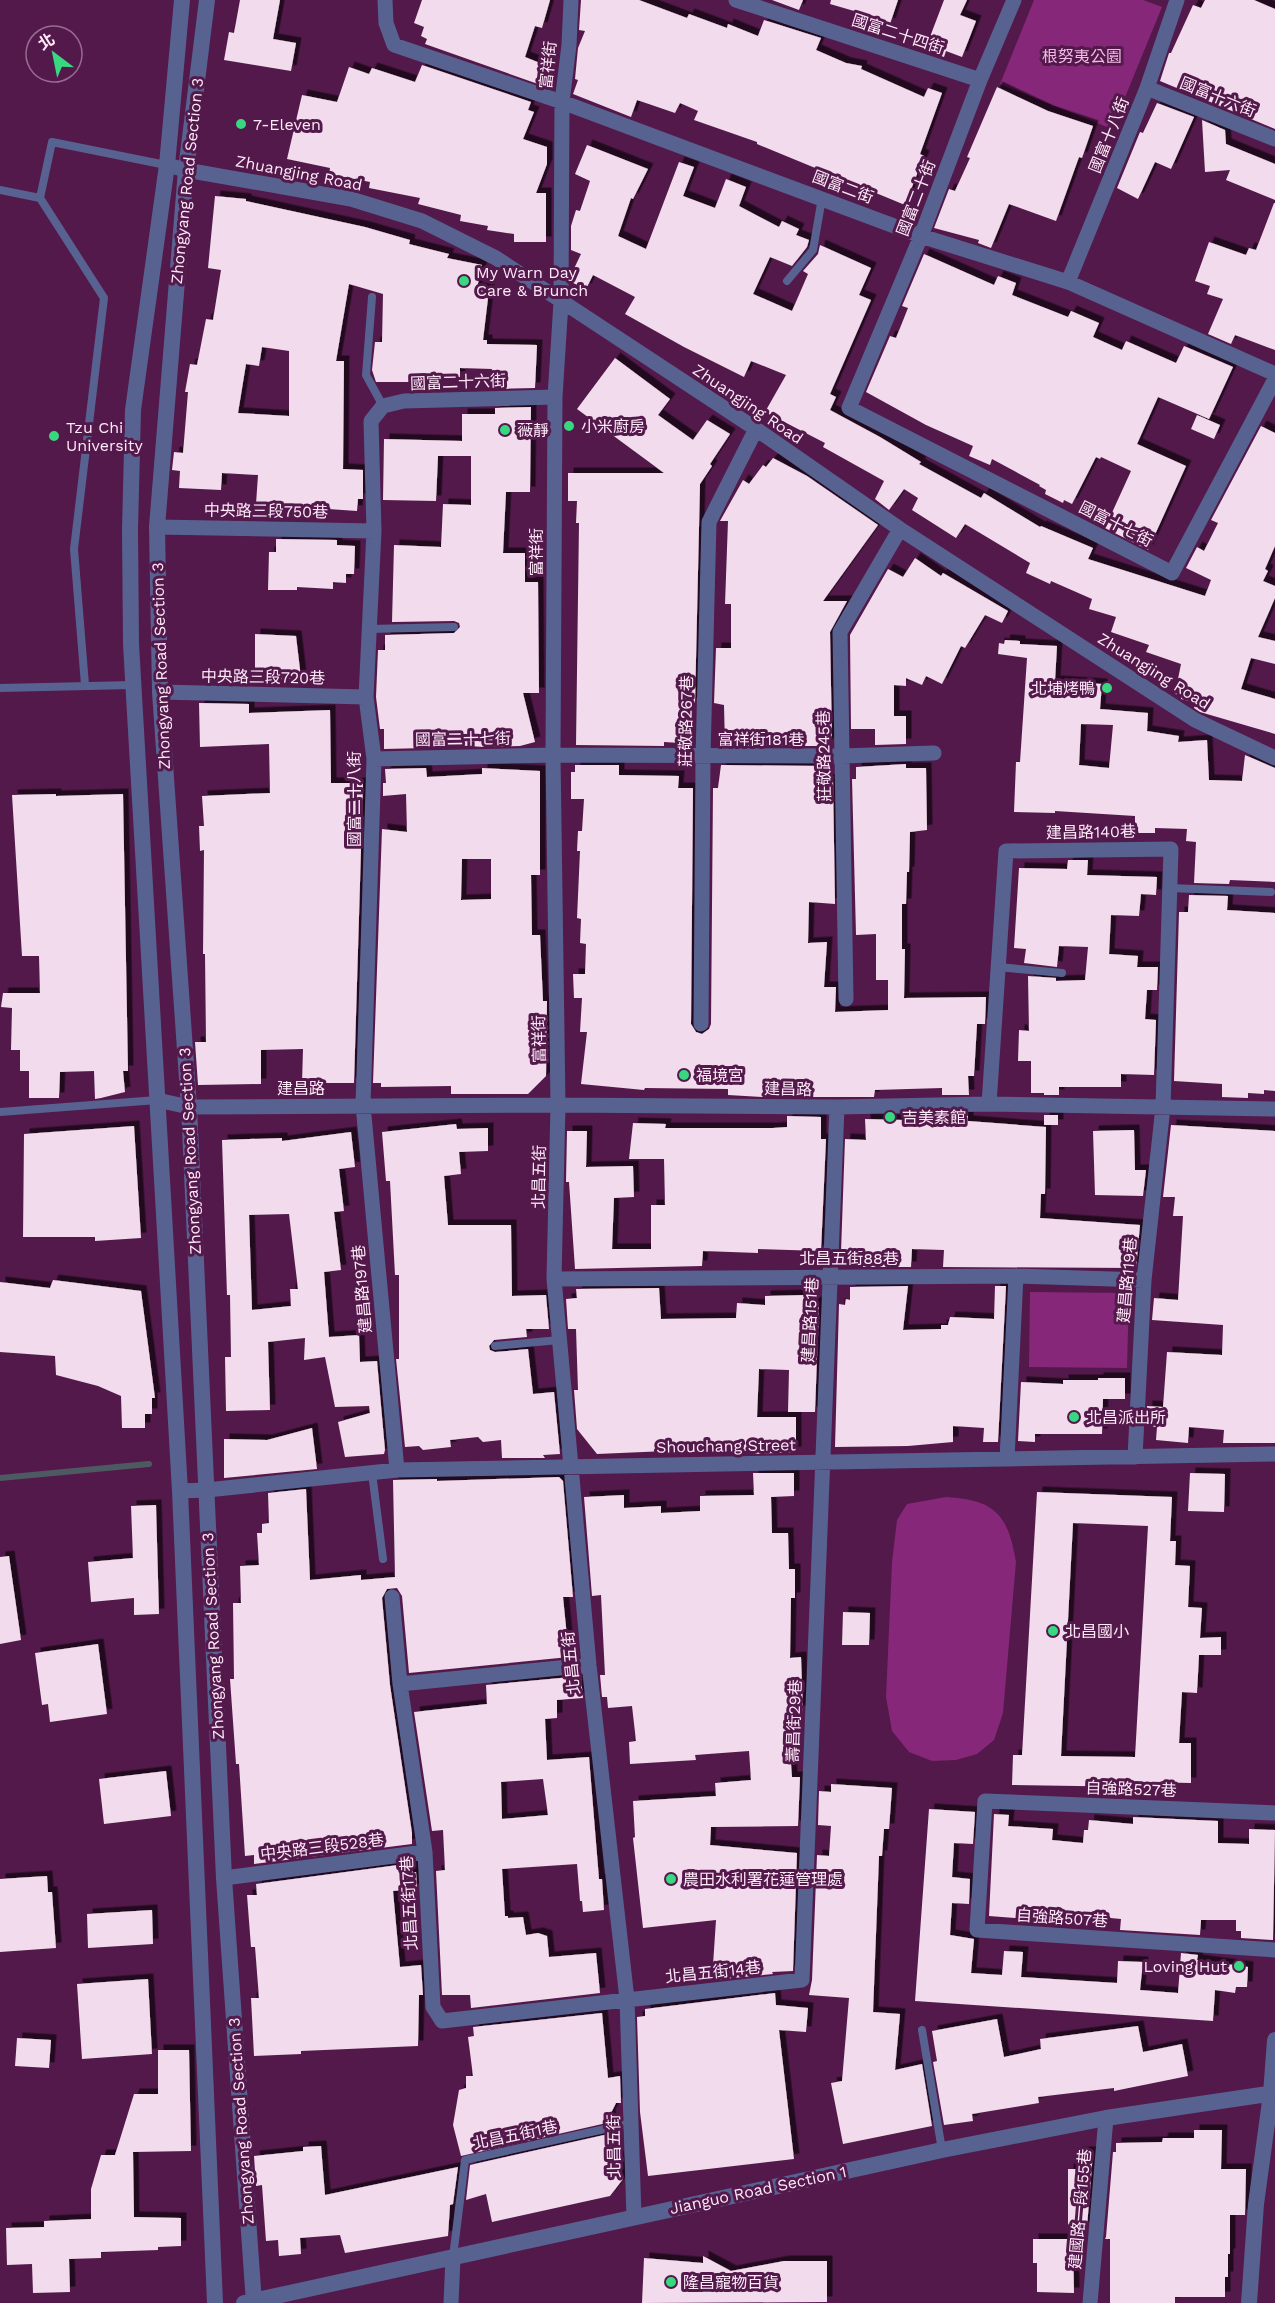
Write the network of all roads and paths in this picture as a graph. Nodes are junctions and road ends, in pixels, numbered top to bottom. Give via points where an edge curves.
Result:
1 (182, 0) edge
2 (207, 0) edge
3 (385, 0) edge
4 (571, 0) edge
5 (736, 0) edge
6 (1014, 0) edge
7 (1177, 0) edge
8 (981, 80) junction
9 (1147, 88) junction
10 (562, 102) junction
11 (1275, 139) edge
12 (167, 165) junction
13 (186, 170) junction
14 (0, 190) edge
15 (40, 198) junction
16 (822, 198) junction
17 (921, 236) junction
18 (787, 281) dead end
19 (1068, 282) junction
20 (372, 297) dead end
21 (561, 302) junction
22 (1275, 374) edge
23 (1275, 379) edge
24 (555, 397) junction
25 (383, 406) junction
26 (849, 408) joint
27 (756, 429) junction
28 (157, 527) junction
29 (900, 529) junction
30 (374, 531) junction
31 (454, 627) dead end
32 (369, 629) junction
33 (85, 685) junction
34 (134, 685) junction
35 (0, 688) edge
36 (160, 692) junction
37 (366, 697) junction
38 (934, 753) dead end
39 (553, 755) junction
40 (842, 756) junction
41 (702, 757) junction
42 (1275, 758) edge
43 (374, 759) junction
44 (1170, 888) junction
45 (1271, 892) dead end
46 (998, 967) junction
47 (1062, 973) dead end
48 (846, 999) dead end
49 (701, 1024) dead end
50 (157, 1100) junction
51 (989, 1104) junction
52 (363, 1105) junction
53 (558, 1105) junction
54 (189, 1107) junction
55 (837, 1107) junction
56 (1163, 1107) junction
57 (1275, 1109) edge
58 (0, 1112) edge
59 (830, 1276) junction
60 (1016, 1276) junction
61 (554, 1279) junction
62 (1144, 1280) junction
63 (559, 1340) junction
64 (495, 1346) dead end
65 (1275, 1454) edge
66 (1135, 1457) junction
67 (1007, 1459) junction
68 (822, 1462) junction
69 (570, 1467) junction
70 (397, 1470) junction
71 (372, 1473) junction
72 (207, 1490) junction
73 (180, 1491) junction
74 (383, 1559) dead end
75 (392, 1597) dead end
76 (589, 1665) junction
77 (400, 1684) junction
78 (985, 1801) joint
79 (1275, 1813) edge
80 (425, 1852) junction
81 (224, 1878) junction
82 (1275, 1950) edge
83 (802, 1980) joint
84 (627, 1999) junction
85 (922, 2030) dead end
86 (1275, 2040) edge
87 (1273, 2094) edge
88 (1106, 2118) junction
89 (632, 2123) junction
90 (942, 2150) junction
91 (634, 2217) junction
92 (453, 2258) junction
93 (250, 2302) edge
94 (215, 2303) edge
95 (452, 2303) edge
96 (1090, 2303) edge
97 (1249, 2303) edge

1 - 12 street, Zhongyang Road Section 3
2 - 13 street, Zhongyang Road Section 3
3 - 10 street, 國富二街 via 386,23 394,45
4 - 10 street, 富祥街
5 - 8 street, 國富二十四街
6 - 8 street, 國富二十街
7 - 9 street, 國富十八街
8 - 17 street, 國富二十街
9 - 11 street, 國富十六街
9 - 19 street, 國富十八街
10 - 16 street, 國富二街
10 - 21 street, 富祥街
12 - 13 street, Zhuangjing Road
12 - 15 lane via 52,142
12 - 34 street, Zhongyang Road Section 3 via 133,410 130,529
13 - 21 street, Zhuangjing Road via 351,199 422,221 496,258
13 - 28 street, Zhongyang Road Section 3
14 - 15 lane
15 - 33 lane via 104,298 75,549
16 - 17 street, 國富二街
16 - 18 lane via 813,250
17 - 19 street, 國富二街
17 - 26 street, 國富二十街
19 - 22 street, 國富二街
20 - 25 lane via 366,375
21 - 24 street, 富祥街
21 - 27 street, Zhuangjing Road
23 - 26 street, 國富十七街 via 1172,573
24 - 25 street, 國富二十六街 via 404,401
24 - 39 street, 富祥街
25 - 30 street, 國富二十八街 via 371,421
27 - 29 street, Zhuangjing Road
27 - 41 street, 莊敬路267巷 via 709,522
28 - 30 street, 中央路三段750巷
28 - 36 street, Zhongyang Road Section 3
29 - 40 street, 莊敬路245巷 via 840,632
29 - 42 street, Zhuangjing Road via 1195,720
30 - 32 street, 國富二十八街
31 - 32 lane
32 - 37 street, 國富二十八街
33 - 34 lane
33 - 35 lane
34 - 50 street, Zhongyang Road Section 3
36 - 37 street, 中央路三段720巷
36 - 54 street, Zhongyang Road Section 3
37 - 43 street, 國富二十八街
38 - 40 street, 富祥街181巷
39 - 41 street, 富祥街181巷
39 - 43 street, 國富二十七街
39 - 53 street, 富祥街
40 - 41 street, 富祥街181巷
40 - 48 street, 莊敬路245巷
41 - 49 street, 莊敬路267巷
43 - 52 street, 國富二十八街
44 - 45 lane
44 - 46 street, 建昌路140巷 via 1171,849 1006,850
44 - 56 street, 建昌路140巷
46 - 47 lane
46 - 51 street, 建昌路140巷
50 - 54 street, 建昌路
50 - 58 lane
50 - 73 street, Zhongyang Road Section 3
51 - 55 street, 建昌路
51 - 56 street, 建昌路
52 - 53 street, 建昌路
52 - 54 street, 建昌路
52 - 70 street, 建昌路197巷
53 - 55 street, 建昌路
53 - 61 street, 北昌五街
54 - 72 street, Zhongyang Road Section 3
55 - 59 street, 建昌路151巷
56 - 57 street, 建昌路
56 - 62 street, 建昌路119巷
59 - 60 street, 北昌五街88巷
59 - 61 street, 北昌五街88巷
59 - 68 street, 建昌路151巷
60 - 62 street, 北昌五街88巷
60 - 67 street
61 - 63 street, 北昌五街
62 - 66 street, 建昌路119巷
63 - 64 lane
63 - 69 street, 北昌五街
65 - 66 street, Shouchang Street
66 - 67 street, Shouchang Street
67 - 68 street, Shouchang Street
68 - 69 street, Shouchang Street
68 - 83 street, 壽昌街29巷
69 - 70 street, Shouchang Street
69 - 76 street, 北昌五街
70 - 71 street, Shouchang Street
71 - 72 street, Shouchang Street
71 - 74 lane
72 - 73 street, Shouchang Street
72 - 81 street, Zhongyang Road Section 3
73 - 94 street, Zhongyang Road Section 3
75 - 77 street, 北昌五街17巷
76 - 77 street
76 - 84 street, 北昌五街
77 - 80 street, 北昌五街17巷
78 - 79 street, 自強路527巷
78 - 82 street, 自強路507巷 via 977,1930
80 - 81 street, 中央路三段528巷
80 - 84 street, 北昌五街17巷 via 433,2007 442,2021
81 - 93 street, Zhongyang Road Section 3
83 - 84 street, 北昌五街14巷
84 - 89 street, 北昌五街
85 - 90 lane
86 - 87 street
87 - 88 street, Jianguo Road Section 1
87 - 97 street via 1256,2204
88 - 90 street, Jianguo Road Section 1
88 - 96 street, 建國路一段155巷
89 - 91 street, 北昌五街
89 - 92 lane, 北昌五街1巷 via 465,2160
90 - 91 street, Jianguo Road Section 1
91 - 92 street, Jianguo Road Section 1
92 - 93 street, Jianguo Road Section 1
92 - 95 street

